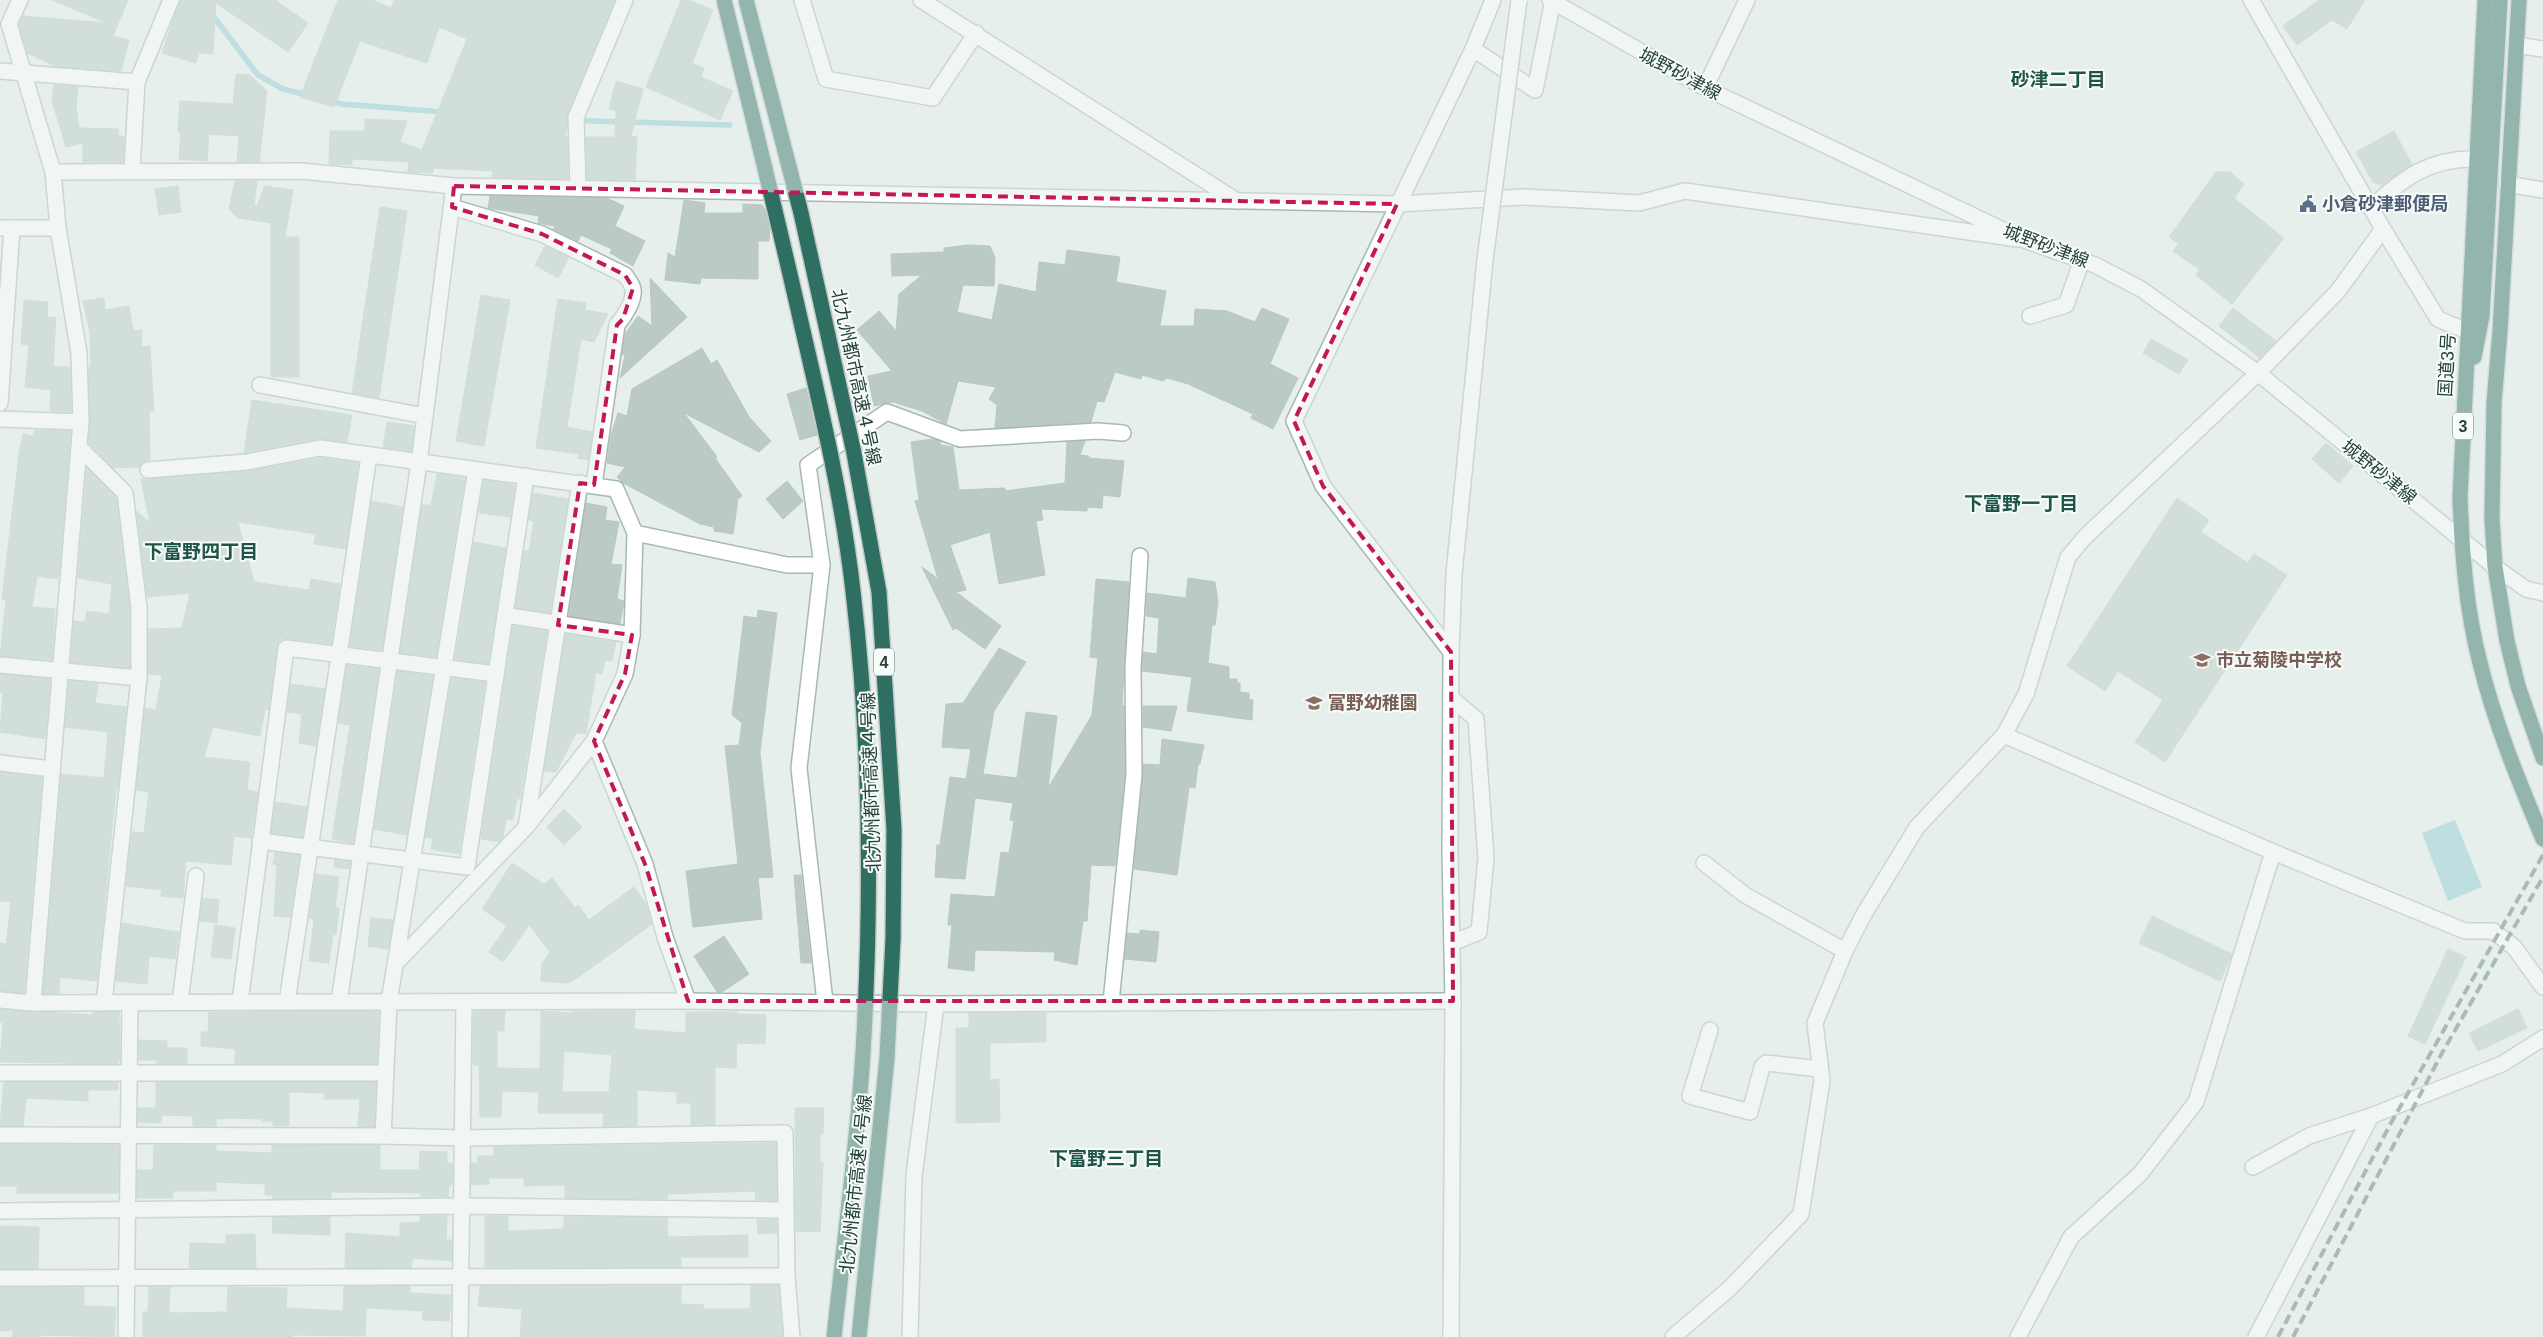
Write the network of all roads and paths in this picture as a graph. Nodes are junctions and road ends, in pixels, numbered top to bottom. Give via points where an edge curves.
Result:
1 (20, 0) edge
2 (171, 0) edge
3 (625, 0) edge
4 (724, 0) edge
5 (746, 0) edge
6 (802, 0) edge
7 (921, 0) edge
8 (1494, 0) edge
9 (1519, 0) edge
10 (1747, 0) edge
11 (2251, 0) edge
12 (2485, 0) edge
13 (2500, 0) edge
14 (2519, 0) edge
15 (1552, 1) edge
16 (976, 33) junction
17 (2516, 46) junction
18 (1473, 49) junction
19 (2543, 49) edge
20 (0, 71) edge
21 (26, 73) junction
22 (137, 82) junction
23 (1706, 88) junction
24 (2477, 159) junction
25 (132, 170) junction
26 (53, 172) junction
27 (2507, 184) junction
28 (454, 186) junction
29 (578, 188) junction
30 (2543, 190) edge
31 (1238, 202) junction
32 (1397, 204) junction
33 (452, 207) junction
34 (2371, 208) junction
35 (6, 228) edge
36 (58, 228) junction
37 (2383, 229) junction
38 (2024, 240) junction
39 (2082, 260) junction
40 (2030, 316) dead end
41 (2467, 331) junction
42 (2258, 373) junction
43 (260, 385) dead end
44 (0, 403) edge
45 (2464, 412) junction
46 (425, 416) junction
47 (0, 419) edge
48 (82, 422) junction
49 (1123, 432) dead end
50 (80, 448) junction
51 (369, 456) junction
52 (418, 463) junction
53 (148, 470) dead end
54 (476, 470) junction
55 (526, 476) junction
56 (587, 484) junction
57 (635, 533) junction
58 (2461, 540) junction
59 (1140, 556) dead end
60 (822, 566) junction
61 (2495, 567) junction
62 (2543, 594) edge
63 (505, 615) junction
64 (558, 625) junction
65 (632, 635) junction
66 (1451, 652) junction
67 (340, 655) junction
68 (389, 661) junction
69 (0, 664) edge
70 (443, 667) junction
71 (60, 671) junction
72 (496, 674) junction
73 (139, 678) junction
74 (1451, 698) junction
75 (2004, 735) junction
76 (594, 742) junction
77 (2543, 758) edge
78 (0, 763) edge
79 (52, 769) junction
80 (526, 827) junction
81 (2543, 839) edge
82 (260, 841) junction
83 (311, 847) junction
84 (2273, 852) junction
85 (361, 853) junction
86 (413, 860) junction
87 (1704, 863) dead end
88 (196, 876) dead end
89 (1452, 943) junction
90 (1845, 951) junction
91 (396, 963) junction
92 (2543, 987) edge
93 (0, 1000) edge
94 (688, 1001) junction
95 (1453, 1001) junction
96 (180, 1002) junction
97 (240, 1002) junction
98 (288, 1002) junction
99 (339, 1002) junction
100 (389, 1002) junction
101 (825, 1002) junction
102 (1111, 1002) junction
103 (104, 1003) junction
104 (130, 1003) junction
105 (464, 1003) junction
106 (32, 1004) junction
107 (936, 1004) junction
108 (1710, 1030) dead end
109 (2543, 1038) edge
110 (1820, 1069) junction
111 (0, 1073) edge
112 (129, 1073) junction
113 (386, 1073) junction
114 (2371, 1116) junction
115 (0, 1135) edge
116 (129, 1136) junction
117 (383, 1136) junction
118 (462, 1138) junction
119 (2253, 1167) dead end
120 (461, 1206) junction
121 (128, 1210) junction
122 (786, 1210) junction
123 (0, 1211) edge
124 (460, 1276) junction
125 (788, 1276) junction
126 (127, 1277) junction
127 (0, 1278) edge
128 (126, 1337) edge
129 (460, 1337) edge
130 (792, 1337) edge
131 (834, 1337) edge
132 (859, 1337) edge
133 (910, 1337) edge
134 (1451, 1337) edge
135 (1674, 1337) edge
136 (2018, 1337) edge
137 (2256, 1337) edge

1 - 21 street via 10,24
2 - 22 street
3 - 29 street via 576,117
4 - 131 highway, 北九州都市高速４号線 / 4, bridge via 832,454 853,594 864,711 868,933 863,1045
5 - 132 highway, 北九州都市高速４号線 / 4, bridge via 803,222 854,453 879,592 894,830 893,939 887,1058
6 - 16 street via 826,79 933,98
7 - 16 street
8 - 18 street
9 - 66 street, bridge via 1485,260 1454,574
10 - 23 street
11 - 34 street
12 - 24 highway, 国道3号 / 3
13 - 45 highway via 2482,316
14 - 17 highway, 3
15 - 18 street via 1535,90
15 - 23 street, 城野砂津線
16 - 31 street
17 - 19 street
17 - 27 highway, 3
18 - 32 street
20 - 21 street
21 - 22 street
21 - 26 street
22 - 25 street
23 - 38 street, 城野砂津線
24 - 34 street via 2458,158 2426,167 2388,192
24 - 41 highway, 国道3号 / 3
25 - 26 street
25 - 28 street via 301,171
26 - 36 street
27 - 30 street
27 - 61 highway, 3 via 2494,403 2492,519
28 - 29 street
28 - 33 street
29 - 31 street
31 - 32 street
32 - 38 street via 1524,197 1639,203 1685,191
32 - 66 street via 1294,420 1323,486
33 - 46 street
33 - 56 street via 542,234 626,275 633,288 633,296 617,325
34 - 37 street
35 - 36 street
35 - 44 street
36 - 48 street via 79,353
37 - 41 street via 2438,318
37 - 42 street via 2338,291
38 - 39 street, 城野砂津線
39 - 40 street via 2066,305
39 - 42 street, 城野砂津線 via 2141,289
41 - 45 highway, 国道3号 / 3
42 - 58 street, 城野砂津線
42 - 75 street via 2085,537 2068,558 2026,694
43 - 46 street
45 - 58 highway, 国道3号 / 3
46 - 52 street
47 - 48 street
48 - 50 street
49 - 60 street via 960,439 887,412 808,465
50 - 71 street
50 - 73 street via 125,493 139,608
51 - 52 street
51 - 53 street via 320,448 247,462
51 - 67 street
52 - 54 street
52 - 68 street
54 - 55 street
54 - 70 street
55 - 56 street
55 - 63 street
56 - 57 street via 616,489
56 - 64 street
57 - 60 street via 787,565
57 - 65 street
58 - 61 street, 城野砂津線
58 - 81 highway, 国道3号 / 3 via 2479,662 2508,754
59 - 102 street via 1133,668 1134,776
60 - 101 street via 799,768
61 - 62 street, 城野砂津線 via 2526,589
61 - 77 highway, 3 via 2518,686
63 - 64 street
63 - 72 street
64 - 65 street
64 - 80 street
65 - 76 street via 625,674
66 - 74 street
67 - 68 street
67 - 82 street via 286,648
67 - 83 street
68 - 70 street
68 - 85 street
69 - 71 street
70 - 72 street
70 - 86 street
71 - 73 street
71 - 79 street
72 - 86 street via 467,867
73 - 103 street
74 - 89 street
74 - 89 street via 1476,719 1486,858 1478,932
75 - 84 street
75 - 90 street via 1917,827
76 - 80 street
76 - 94 street via 645,864 665,937
78 - 79 street
79 - 106 street
80 - 91 street
82 - 83 street
82 - 97 street
83 - 85 street
83 - 98 street
84 - 92 street via 2465,931 2493,931 2514,947
84 - 136 street via 2196,1102 2140,1174 2071,1237
85 - 86 street
85 - 99 street
86 - 91 street
87 - 90 street via 1745,895
88 - 96 street
89 - 95 street
90 - 110 street via 1815,1023
91 - 100 street
93 - 106 street
94 - 101 street
94 - 105 street
95 - 102 street
95 - 134 street
96 - 97 street
96 - 104 street
97 - 98 street
98 - 99 street
99 - 100 street
100 - 105 street
100 - 113 street
101 - 107 street
102 - 107 street
103 - 104 street
103 - 106 street
104 - 112 street
105 - 118 street
107 - 133 street via 914,1176
108 - 110 street via 1690,1096 1750,1112 1762,1067 1766,1063
109 - 114 street via 2502,1064
110 - 135 street via 1822,1081 1801,1214 1730,1288
111 - 112 street
112 - 113 street
112 - 116 street
113 - 117 street
114 - 119 street via 2309,1136
114 - 137 street
115 - 116 street
116 - 117 street
116 - 121 street
117 - 118 street
118 - 120 street
118 - 122 street via 785,1133
120 - 121 street
120 - 122 street
120 - 124 street
121 - 123 street
121 - 126 street
122 - 125 street
124 - 125 street
124 - 126 street
124 - 129 street
125 - 130 street
126 - 127 street
126 - 128 street

